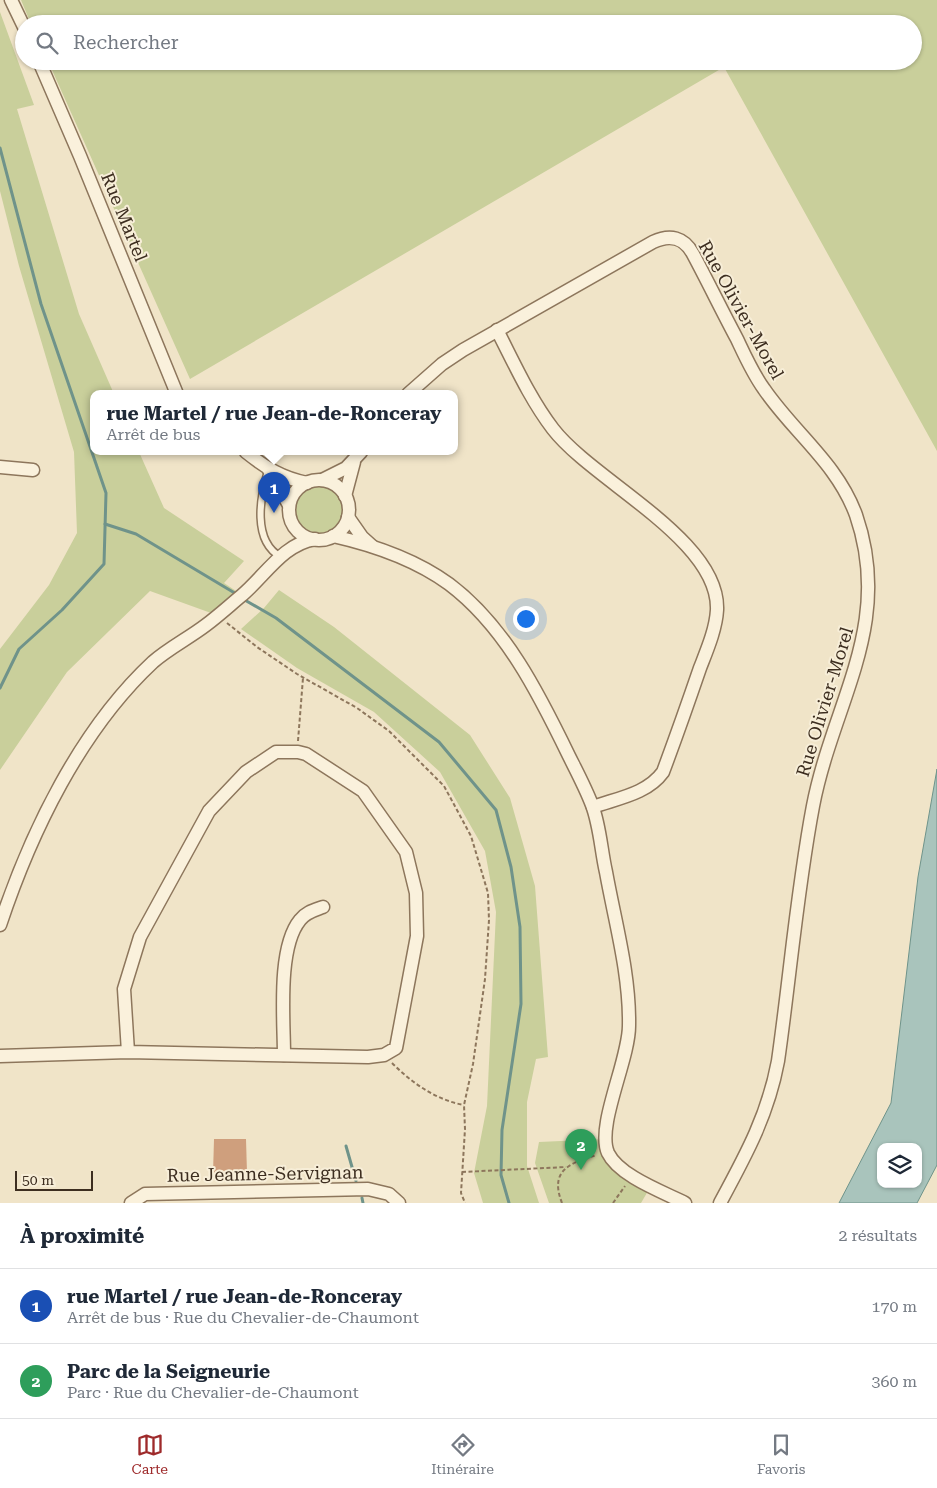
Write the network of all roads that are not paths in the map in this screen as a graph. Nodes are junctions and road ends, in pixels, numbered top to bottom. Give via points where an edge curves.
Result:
1 (12, 0) edge
2 (19, 15) edge
3 (43, 70) edge
4 (497, 330) junction
5 (175, 390) edge
6 (413, 390) edge
7 (250, 455) edge
8 (357, 457) edge
9 (0, 467) edge
10 (33, 470) dead end
11 (269, 470) junction
12 (322, 480) junction
13 (307, 483) junction
14 (345, 496) junction
15 (289, 505) junction
16 (348, 517) junction
17 (291, 521) junction
18 (333, 536) junction
19 (315, 540) junction
20 (372, 546) junction
21 (281, 557) junction
22 (593, 806) junction
23 (323, 907) dead end
24 (0, 925) edge
25 (128, 1052) junction
26 (284, 1055) junction
27 (0, 1056) edge
28 (131, 1203) edge
29 (399, 1203) edge
30 (685, 1203) edge
31 (720, 1203) edge

1 - 2 street
3 - 5 street, Rue Martel
4 - 6 street, Rue Olivier-Morel via 442,364
4 - 22 street via 529,393 553,429 577,455 673,532 698,558 712,585 717,609 711,638 664,772 646,789
4 - 31 street, Rue Olivier-Morel via 653,242 667,237 680,240 694,254 762,387 834,473 855,512 861,532 868,574 866,628 816,792 774,1084 758,1132
7 - 11 street
8 - 12 street
8 - 14 street
9 - 10 street
11 - 13 street
11 - 15 street
11 - 21 lane via 261,495 262,521 267,545
12 - 13 street
12 - 14 street via 336,486
13 - 15 street via 295,492
14 - 16 street
15 - 17 street
16 - 18 street
16 - 20 street
17 - 19 street via 298,532
17 - 21 street
18 - 19 street
18 - 20 street
19 - 21 street via 298,543
20 - 22 street via 449,584 492,624 556,728
21 - 24 street via 218,616 154,661 112,706 64,779 25,857
22 - 30 street via 630,999 630,1036 607,1120 607,1152 613,1161 633,1176
23 - 26 street via 299,920 287,950
25 - 26 street
25 - 26 street via 124,989 140,937 210,811 246,772 276,752 298,752 335,771 363,791 406,852 416,893 417,936 396,1048 384,1055 368,1057
25 - 27 street
28 - 29 street, Rue Jeanne-Servignan via 145,1194 368,1189 388,1194

